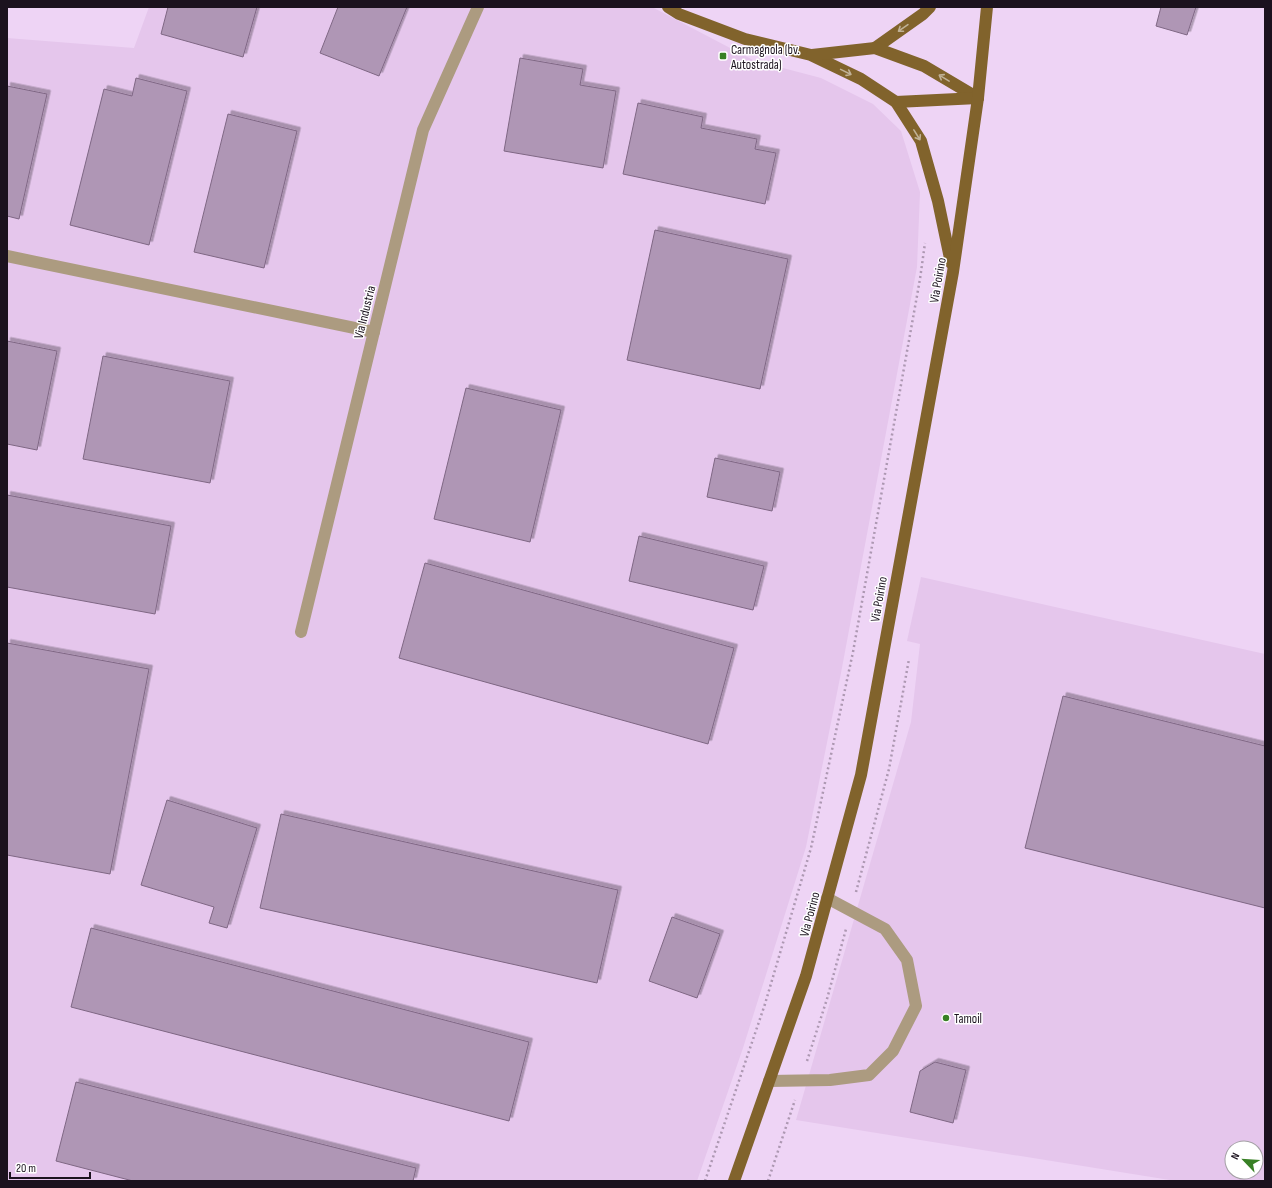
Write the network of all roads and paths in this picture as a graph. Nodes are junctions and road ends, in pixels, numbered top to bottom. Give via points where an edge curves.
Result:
1 (478, 7) edge
2 (668, 7) edge
3 (930, 7) edge
4 (987, 7) edge
5 (875, 48) junction
6 (811, 55) junction
7 (978, 98) junction
8 (896, 102) junction
9 (941, 212) junction
10 (7, 256) edge
11 (953, 272) junction
12 (374, 332) junction
13 (301, 632) dead end
14 (828, 898) junction
15 (769, 1081) junction
16 (704, 1181) edge
17 (734, 1181) edge

1 - 12 lane, Via Industria via 423,130
2 - 6 main road via 679,14 745,39
3 -> 5 main road
4 - 7 main road, Via Poirino
5 - 6 main road
7 -> 5 main road via 924,66
6 -> 8 main road via 861,79
7 - 8 main road
7 - 11 main road, Via Poirino
8 -> 9 main road via 921,141
9 - 11 main road
9 - 16 path via 925,244 853,652 812,848 765,1004
10 - 12 lane
11 - 14 main road, Via Poirino via 861,775
12 - 13 lane, Via Industria
14 - 15 main road, Via Poirino via 806,976
14 - 15 lane via 885,929 907,960 916,1006 893,1051 869,1075 830,1080
15 - 17 main road, Via Poirino

